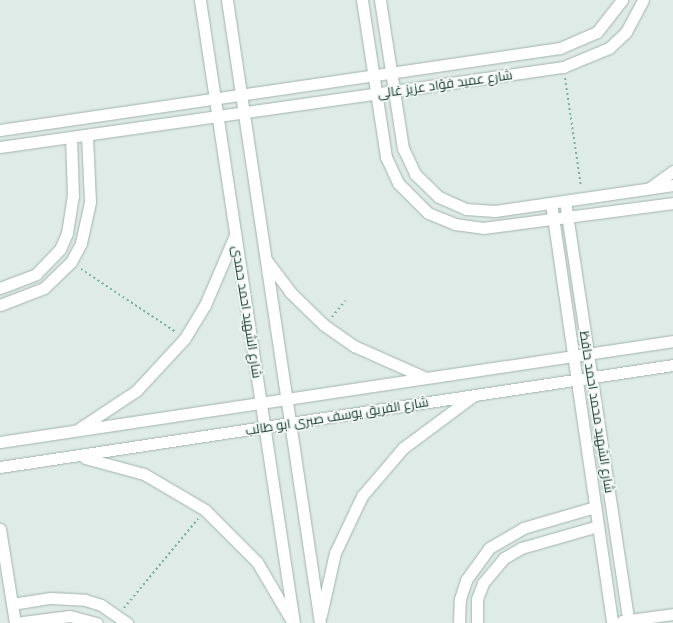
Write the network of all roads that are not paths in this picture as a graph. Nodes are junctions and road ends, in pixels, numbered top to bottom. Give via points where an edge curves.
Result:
1 (200, 0) edge
2 (227, 0) edge
3 (362, 0) edge
4 (380, 0) edge
5 (622, 0) edge
6 (642, 0) edge
7 (392, 73) junction
8 (373, 76) junction
9 (394, 92) junction
10 (376, 94) junction
11 (242, 95) junction
12 (215, 99) junction
13 (244, 113) junction
14 (218, 117) junction
15 (0, 130) edge
16 (87, 135) junction
17 (71, 138) junction
18 (0, 147) edge
19 (673, 171) edge
20 (673, 185) edge
21 (648, 188) junction
22 (565, 201) junction
23 (673, 202) edge
24 (551, 203) junction
25 (568, 218) junction
26 (553, 220) junction
27 (235, 234) junction
28 (266, 260) junction
29 (0, 288) edge
30 (0, 306) edge
31 (673, 341) edge
32 (588, 354) junction
33 (573, 356) junction
34 (673, 365) edge
35 (592, 377) junction
36 (425, 378) junction
37 (576, 379) junction
38 (475, 394) junction
39 (287, 398) junction
40 (260, 403) junction
41 (291, 422) junction
42 (264, 428) junction
43 (75, 431) junction
44 (0, 442) edge
45 (77, 456) junction
46 (0, 467) edge
47 (595, 507) junction
48 (598, 526) junction
49 (0, 529) edge
50 (12, 604) junction
51 (673, 614) edge
52 (628, 622) edge
53 (15, 623) edge
54 (97, 623) edge
55 (127, 623) edge
56 (293, 623) edge
57 (320, 623) edge
58 (459, 623) edge
59 (477, 623) edge
60 (612, 623) edge

1 - 12 street, شارع الشهيد احمد حمدى
2 - 11 street, شارع الشهيد احمد حمدى
3 - 8 street
4 - 7 street
5 - 7 street, شارع عميد فؤاد عزيز غالى via 607,23 580,43
6 - 9 street, شارع عميد فؤاد عزيز غالى via 626,32 609,48 563,67
7 - 8 street, شارع عميد فؤاد عزيز غالى
7 - 9 street
8 - 10 street
8 - 11 street, شارع عميد فؤاد عزيز غالى
9 - 10 street, شارع عميد فؤاد عزيز غالى
9 - 24 street via 408,161 415,174 438,197 452,204 481,210
10 - 13 street, شارع عميد فؤاد عزيز غالى
10 - 26 street via 391,171 407,195 428,213 454,224 483,228
11 - 12 street, شارع عميد فؤاد عزيز غالى
11 - 13 street, شارع الشهيد احمد حمدى
12 - 14 street, شارع الشهيد احمد حمدى
12 - 15 street, شارع عميد فؤاد عزيز غالى
13 - 14 street, شارع عميد فؤاد عزيز غالى
13 - 28 street, شارع الشهيد احمد حمدى
14 - 16 street, شارع عميد فؤاد عزيز غالى
14 - 27 street, شارع الشهيد احمد حمدى
16 - 17 street, شارع عميد فؤاد عزيز غالى
16 - 30 street via 90,180 87,223 70,262 44,288
17 - 18 street, شارع عميد فؤاد عزيز غالى
17 - 29 street via 73,196 67,233 60,249 36,274
19 - 21 street
20 - 21 street
21 - 22 street
22 - 24 street
22 - 25 street, شارع الشهيد محمد احمد حافظ
23 - 25 street
24 - 26 street, شارع الشهيد محمد احمد حافظ
25 - 26 street
25 - 32 street, شارع الشهيد محمد احمد حافظ
26 - 33 street, شارع الشهيد محمد احمد حافظ
27 - 40 street, شارع الشهيد احمد حمدى
27 - 43 street via 205,306 185,338 136,391
28 - 36 street via 290,292 324,325 354,346
28 - 39 street, شارع الشهيد احمد حمدى
31 - 32 street, شارع الفريق يوسف صبرى ابو طالب
32 - 33 street, شارع الفريق يوسف صبرى ابو طالب
32 - 35 street, شارع الشهيد محمد احمد حافظ
33 - 36 street, شارع الفريق يوسف صبرى ابو طالب
33 - 37 street, شارع الشهيد محمد احمد حافظ
34 - 35 street, شارع الفريق يوسف صبرى ابو طالب
35 - 37 street, شارع الفريق يوسف صبرى ابو طالب
35 - 52 street, شارع الشهيد محمد احمد حافظ
36 - 39 street, شارع الفريق يوسف صبرى ابو طالب
37 - 38 street, شارع الفريق يوسف صبرى ابو طالب
37 - 47 street, شارع الشهيد محمد احمد حافظ
38 - 41 street, شارع الفريق يوسف صبرى ابو طالب
38 - 57 street via 403,448 362,496 335,553
39 - 40 street, شارع الفريق يوسف صبرى ابو طالب
39 - 41 street, شارع الشهيد احمد حمدى
40 - 42 street, شارع الشهيد احمد حمدى
40 - 43 street, شارع الفريق يوسف صبرى ابو طالب
41 - 42 street, شارع الفريق يوسف صبرى ابو طالب
41 - 57 street, شارع الشهيد احمد حمدى
42 - 45 street, شارع الفريق يوسف صبرى ابو طالب
42 - 56 street, شارع الشهيد احمد حمدى
43 - 44 street, شارع الفريق يوسف صبرى ابو طالب
45 - 46 street, شارع الفريق يوسف صبرى ابو طالب
45 - 56 street via 144,474 205,510 257,562
47 - 48 street, شارع الشهيد محمد احمد حافظ
47 - 58 street via 523,528 489,548 466,580 460,599
48 - 59 street via 520,548 504,558 483,583 477,599
48 - 60 street, شارع الشهيد محمد احمد حافظ
49 - 50 street
50 - 53 street
50 - 55 street via 68,598 101,605
51 - 52 street
52 - 60 street
53 - 54 street via 70,616

